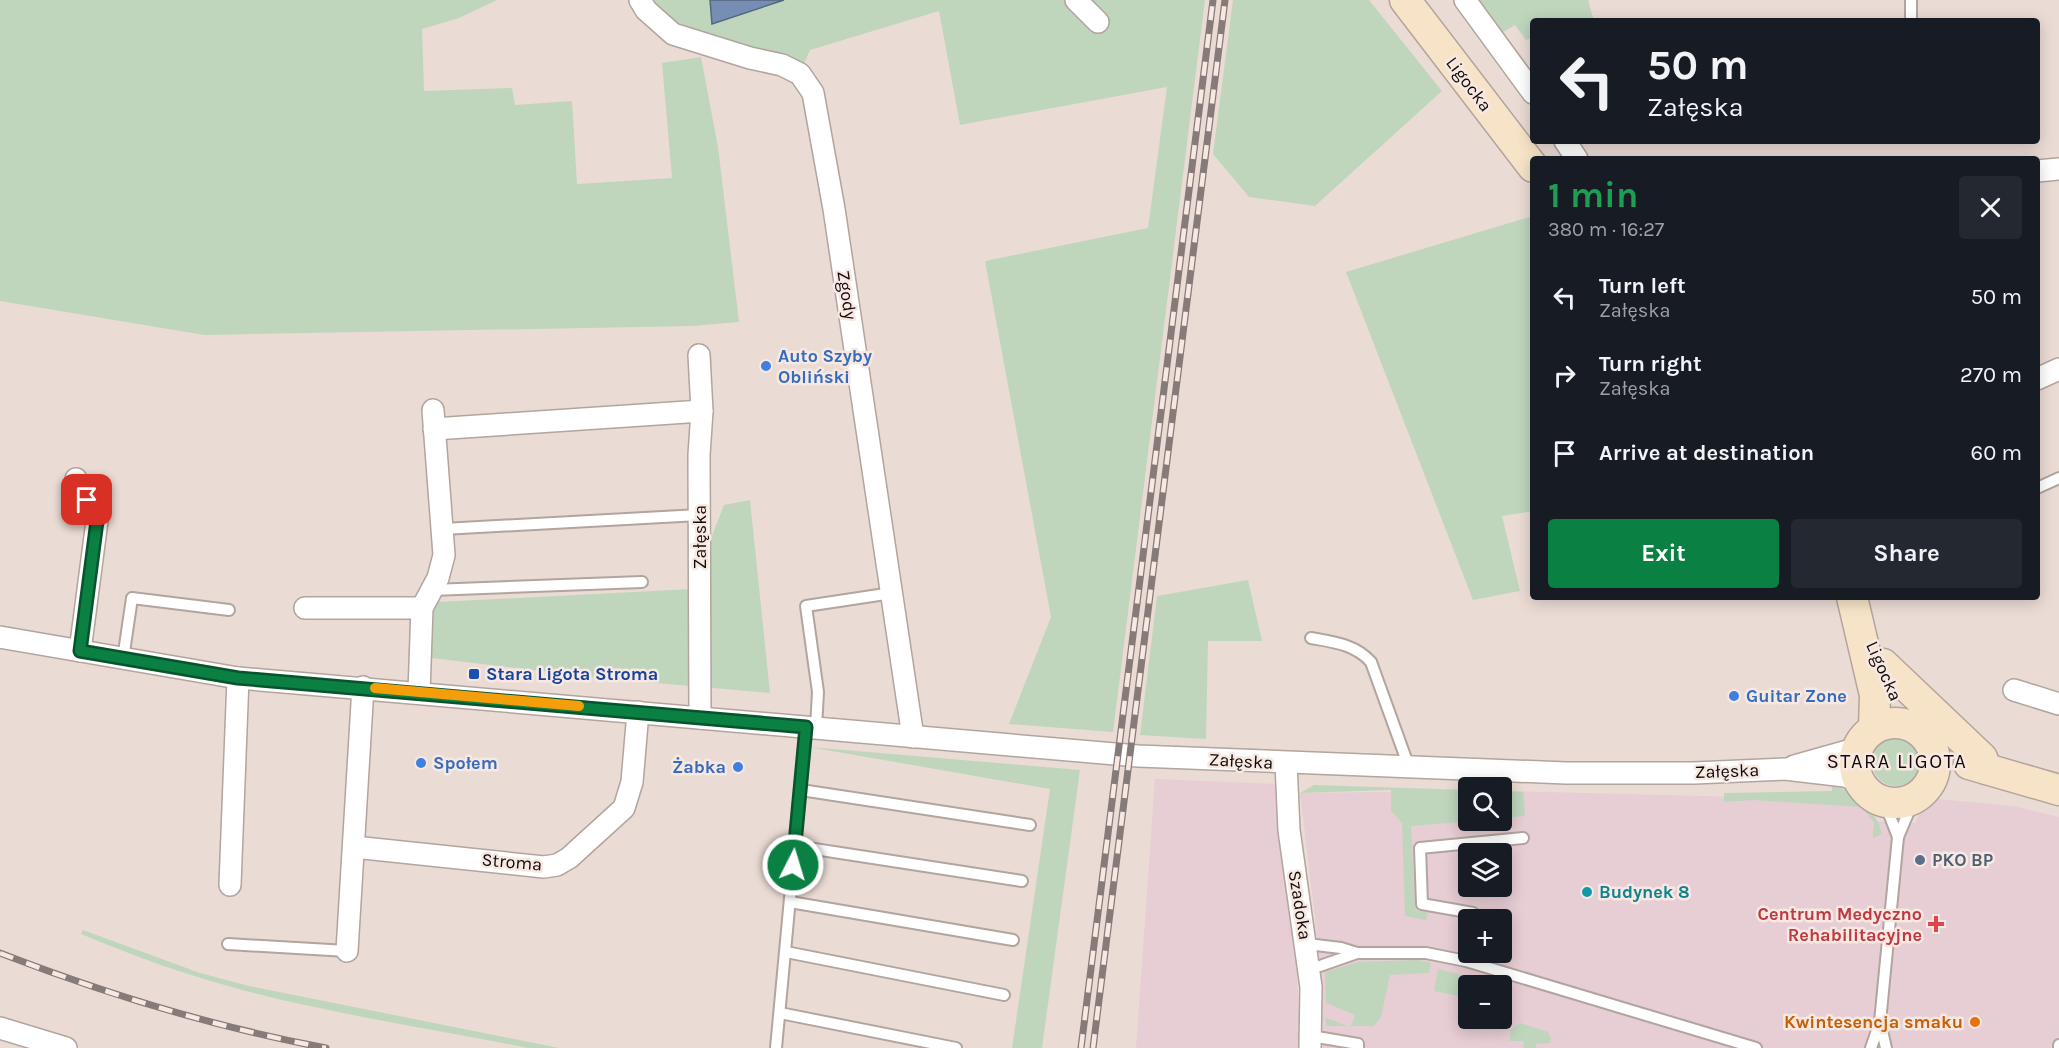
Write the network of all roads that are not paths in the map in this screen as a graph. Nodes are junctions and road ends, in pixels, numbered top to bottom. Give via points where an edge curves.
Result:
1 (640, 0) edge
2 (1076, 0) edge
3 (1405, 0) edge
4 (1465, 0) edge
5 (1911, 0) edge
6 (1911, 18) edge
7 (1098, 22) dead end
8 (1530, 88) edge
9 (1530, 163) edge
10 (2059, 169) edge
11 (2040, 171) edge
12 (699, 355) dead end
13 (2059, 369) edge
14 (2040, 378) edge
15 (702, 411) junction
16 (2059, 478) edge
17 (76, 479) dead end
18 (2040, 487) edge
19 (699, 515) junction
20 (443, 529) junction
21 (642, 582) dead end
22 (892, 593) junction
23 (427, 599) junction
24 (305, 608) dead end
25 (1855, 608) edge
26 (229, 610) dead end
27 (0, 637) edge
28 (1311, 638) dead end
29 (80, 651) junction
30 (123, 658) junction
31 (1883, 664) junction
32 (238, 678) junction
33 (363, 687) junction
34 (2014, 690) dead end
35 (419, 692) junction
36 (2059, 704) edge
37 (638, 711) junction
38 (700, 718) junction
39 (1905, 724) junction
40 (811, 728) junction
41 (913, 737) junction
42 (1866, 738) junction
43 (1934, 753) junction
44 (1286, 763) junction
45 (1409, 767) junction
46 (1785, 769) junction
47 (1997, 772) junction
48 (1860, 781) junction
49 (801, 790) junction
50 (2059, 790) edge
51 (1921, 791) junction
52 (1884, 801) junction
53 (1030, 825) dead end
54 (1898, 837) junction
55 (1523, 838) dead end
56 (795, 846) junction
57 (354, 847) junction
58 (1022, 881) dead end
59 (230, 885) dead end
60 (790, 902) junction
61 (1458, 910) edge
62 (1013, 940) dead end
63 (228, 944) dead end
64 (1307, 944) junction
65 (347, 951) joint
66 (786, 952) junction
67 (1357, 953) junction
68 (1458, 960) edge
69 (1473, 963) edge
70 (1309, 966) junction
71 (1004, 995) dead end
72 (780, 1013) junction
73 (1880, 1022) junction
74 (0, 1028) edge
75 (1311, 1042) edge
76 (66, 1048) edge
77 (776, 1048) edge
78 (956, 1048) edge
79 (1358, 1048) edge
80 (1756, 1048) edge
81 (1871, 1048) edge
82 (1886, 1048) edge

1 - 22 street, Zgody via 673,34 782,65 800,74 813,93
2 - 7 street
3 - 9 street, Ligocka
4 - 8 street
5 - 6 lane
10 - 11 street
12 - 15 street, Załęska
13 - 14 street
15 - 19 street, Załęska
15 - 20 street via 433,419
16 - 18 lane
17 - 29 street via 97,521
19 - 20 lane
19 - 38 street, Załęska
20 - 23 street via 444,555
21 - 23 lane
22 - 40 lane via 806,606 818,692
22 - 41 street, Zgody
23 - 24 street
23 - 35 street
25 - 31 street, Ligocka
25 - 42 street, Ligocka via 1875,695
26 - 30 lane via 132,598
27 - 29 street, Załęska
28 - 45 lane via 1346,645 1364,653 1371,662
29 - 30 street, Załęska
30 - 32 street, Załęska
31 - 39 street, Ligocka
31 - 47 street
32 - 33 street, Załęska
32 - 59 street
33 - 35 street, Załęska
33 - 57 street
34 - 36 street
35 - 37 street, Załęska
37 - 38 street, Załęska
37 - 57 street, Stroma via 627,801 608,825 557,865 544,867
38 - 40 street, Załęska
39 - 42 street via 1886,723
39 - 43 street via 1922,732
40 - 41 street, Załęska
40 - 49 lane
41 - 44 street, Załęska via 1138,756
42 - 46 street, Załęska
42 - 48 street via 1855,762
43 - 47 street
43 - 51 street via 1935,769
44 - 45 street, Załęska
44 - 64 street, Szadoka via 1289,830
45 - 46 street, Załęska via 1566,773
46 - 48 street, Załęska
47 - 50 street
47 - 51 street
48 - 52 street via 1870,794
49 - 53 lane
49 - 56 lane
51 - 52 street via 1896,803
51 - 54 lane
52 - 54 lane
54 - 73 lane
55 - 61 lane via 1420,848 1422,904
56 - 58 lane
56 - 60 lane
57 - 65 street
60 - 62 lane
60 - 66 lane
63 - 65 lane
64 - 67 lane
64 - 70 street, Szadoka
66 - 71 lane
66 - 72 lane
67 - 68 lane via 1407,951
67 - 70 lane
69 - 80 lane
70 - 75 street, Szadoka
72 - 77 lane
72 - 78 lane
73 - 81 lane
73 - 82 lane
74 - 76 street
75 - 79 lane via 1358,1044

